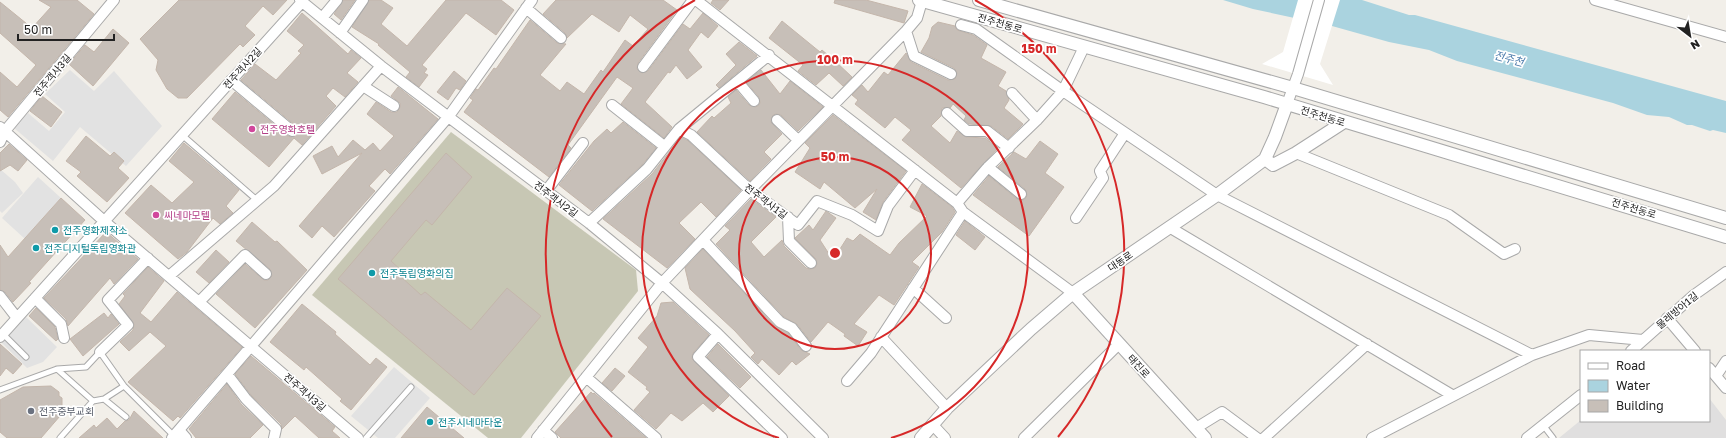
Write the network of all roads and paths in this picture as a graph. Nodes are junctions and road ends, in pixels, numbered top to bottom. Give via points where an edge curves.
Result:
1 (114, 0) edge
2 (337, 0) edge
3 (363, 0) edge
4 (693, 0) edge
5 (696, 0) edge
6 (980, 0) edge
7 (1319, 0) edge
8 (1595, 0) edge
9 (301, 1) edge
10 (920, 1) edge
11 (529, 4) edge
12 (322, 18) junction
13 (961, 25) dead end
14 (906, 31) junction
15 (340, 32) junction
16 (1726, 37) edge
17 (561, 38) dead end
18 (1084, 47) junction
19 (769, 56) junction
20 (381, 66) junction
21 (644, 66) dead end
22 (951, 74) dead end
23 (231, 80) junction
24 (738, 82) junction
25 (363, 86) junction
26 (1293, 88) junction
27 (1063, 91) junction
28 (1012, 93) dead end
29 (754, 101) dead end
30 (1287, 104) junction
31 (612, 105) dead end
32 (832, 105) junction
33 (394, 106) dead end
34 (947, 112) dead end
35 (449, 116) junction
36 (778, 120) dead end
37 (1037, 120) junction
38 (1344, 122) junction
39 (3, 129) edge
40 (679, 129) junction
41 (292, 131) dead end
42 (1125, 133) junction
43 (182, 135) junction
44 (798, 140) junction
45 (0, 142) edge
46 (583, 143) dead end
47 (664, 146) junction
48 (1009, 148) junction
49 (1296, 153) junction
50 (1265, 159) junction
51 (988, 167) junction
52 (914, 170) junction
53 (750, 190) junction
54 (546, 191) junction
55 (1021, 194) dead end
56 (1217, 195) junction
57 (258, 200) junction
58 (960, 208) junction
59 (788, 217) junction
60 (1076, 218) dead end
61 (1726, 218) edge
62 (104, 221) junction
63 (589, 223) junction
64 (1169, 227) junction
65 (1726, 237) edge
66 (702, 240) junction
67 (1516, 249) dead end
68 (148, 258) junction
69 (811, 262) dead end
70 (1726, 272) edge
71 (266, 274) dead end
72 (169, 276) junction
73 (662, 283) junction
74 (913, 288) junction
75 (1073, 293) junction
76 (0, 296) edge
77 (35, 298) junction
78 (199, 302) junction
79 (17, 318) junction
80 (946, 318) dead end
81 (1667, 318) junction
82 (718, 334) junction
83 (1, 335) edge
84 (882, 337) junction
85 (64, 338) dead end
86 (1643, 340) junction
87 (1120, 344) junction
88 (1367, 344) junction
89 (251, 346) junction
90 (806, 346) dead end
91 (1632, 350) edge
92 (1694, 350) edge
93 (100, 352) junction
94 (1532, 354) junction
95 (26, 357) dead end
96 (1726, 360) edge
97 (57, 369) junction
98 (1712, 372) edge
99 (227, 374) junction
100 (586, 377) junction
101 (847, 381) dead end
102 (124, 386) junction
103 (410, 387) dead end
104 (1726, 388) edge
105 (0, 390) edge
106 (1452, 395) junction
107 (1580, 396) edge
108 (104, 399) junction
109 (93, 401) junction
110 (948, 408) junction
111 (126, 417) dead end
112 (932, 424) junction
113 (1543, 425) junction
114 (1196, 428) junction
115 (175, 434) edge
116 (540, 434) edge
117 (60, 438) edge
118 (186, 438) edge
119 (274, 438) edge
120 (358, 438) edge
121 (366, 438) edge
122 (552, 438) edge
123 (656, 438) edge
124 (782, 438) edge
125 (823, 438) edge
126 (921, 438) edge
127 (945, 438) edge
128 (1024, 438) edge
129 (1205, 438) edge
130 (1257, 438) edge
131 (1264, 438) edge
132 (1372, 438) edge
133 (1527, 438) edge
134 (1553, 438) edge

1 - 39 street, 전주객사3길
2 - 12 street
3 - 15 street
4 - 21 street
5 - 19 street
6 - 26 street, 전주천동로
7 - 26 street, 대동로
8 - 16 street
9 - 12 street, 전주객사2길
9 - 23 street, 전주객사2길
10 - 14 street via 918,18
10 - 18 street, 전주천동로
11 - 17 street
11 - 35 street
12 - 15 street, 전주객사2길
13 - 27 street via 976,29
14 - 22 street via 914,56
14 - 32 street
15 - 20 street, 전주객사2길
18 - 27 street
18 - 30 street, 전주천동로
19 - 24 street
19 - 32 street
20 - 25 street
20 - 35 street, 전주객사2길
23 - 41 street
23 - 43 street, 전주객사2길
24 - 29 street
24 - 40 street
25 - 33 street
25 - 57 street via 274,186
26 - 30 street, 대동로
26 - 61 street, 전주천동로
27 - 37 street
27 - 42 street
28 - 37 street
30 - 38 street, 전주천동로
30 - 50 street, 대동로
31 - 47 street
32 - 44 street
32 - 52 street
34 - 48 street via 967,131 987,131
35 - 54 street, 전주객사2길
35 - 89 street
36 - 44 street
37 - 48 street
38 - 49 street
38 - 65 street, 전주천동로 via 1504,168
39 - 45 street, 전주객사3길
39 - 62 street, 전주객사3길
40 - 47 street
40 - 53 street, 전주객사1길 via 691,135
42 - 56 street
42 - 60 street via 1100,171 1103,178
43 - 57 lane
43 - 62 street
44 - 53 street
46 - 54 street
47 - 63 street via 646,169
48 - 51 street
49 - 50 street via 1274,164
49 - 67 street via 1449,215 1504,254
50 - 56 street, 대동로
51 - 55 street
51 - 58 street
52 - 58 street
52 - 59 street, 전주객사1길 via 888,206 878,231 852,215 817,201 798,225
53 - 59 street, 전주객사1길
53 - 66 street
54 - 63 street, 전주객사2길
56 - 64 street, 대동로
56 - 94 street
57 - 72 street
58 - 74 street
58 - 75 street
59 - 69 street via 789,241
62 - 68 street, 전주객사3길
62 - 77 street
63 - 73 street, 전주객사2길
64 - 75 street, 대동로
64 - 88 street
66 - 73 street
66 - 90 street via 780,322 792,328
68 - 72 street, 전주객사3길
68 - 93 street via 108,300 128,325
70 - 81 street, 물레방아1길
71 - 78 street via 245,255
72 - 78 street, 전주객사3길
73 - 82 street, 전주객사2길
73 - 100 street
74 - 80 street
74 - 84 street
75 - 87 street, 태진로
75 - 110 street, 대동로
76 - 79 street
77 - 79 street
77 - 85 street via 61,324
78 - 89 street, 전주객사3길
79 - 83 street
81 - 86 street, 물레방아1길
81 - 92 street
82 - 124 street via 698,357
82 - 125 street, 전주객사2길
83 - 95 lane
84 - 101 street
84 - 110 street
86 - 91 street, 물레방아1길
86 - 94 street via 1589,335
87 - 114 street, 태진로
87 - 128 street
88 - 106 street
88 - 131 street
89 - 99 street
89 - 120 street, 전주객사3길
93 - 97 lane via 86,367
93 - 102 lane
94 - 106 street
96 - 98 street
97 - 105 lane
97 - 109 lane
98 - 104 street
99 - 115 street
99 - 119 street via 246,399 276,429
100 - 116 street
100 - 123 street
102 - 108 lane
102 - 115 lane
103 - 121 lane
106 - 132 street
107 - 113 street
108 - 109 lane
108 - 111 lane
109 - 117 lane
110 - 112 street, 대동로
112 - 126 street, 대동로
112 - 127 street
113 - 133 street
113 - 134 lane
114 - 129 street, 태진로
114 - 130 street via 1222,412
115 - 118 street
116 - 122 street

